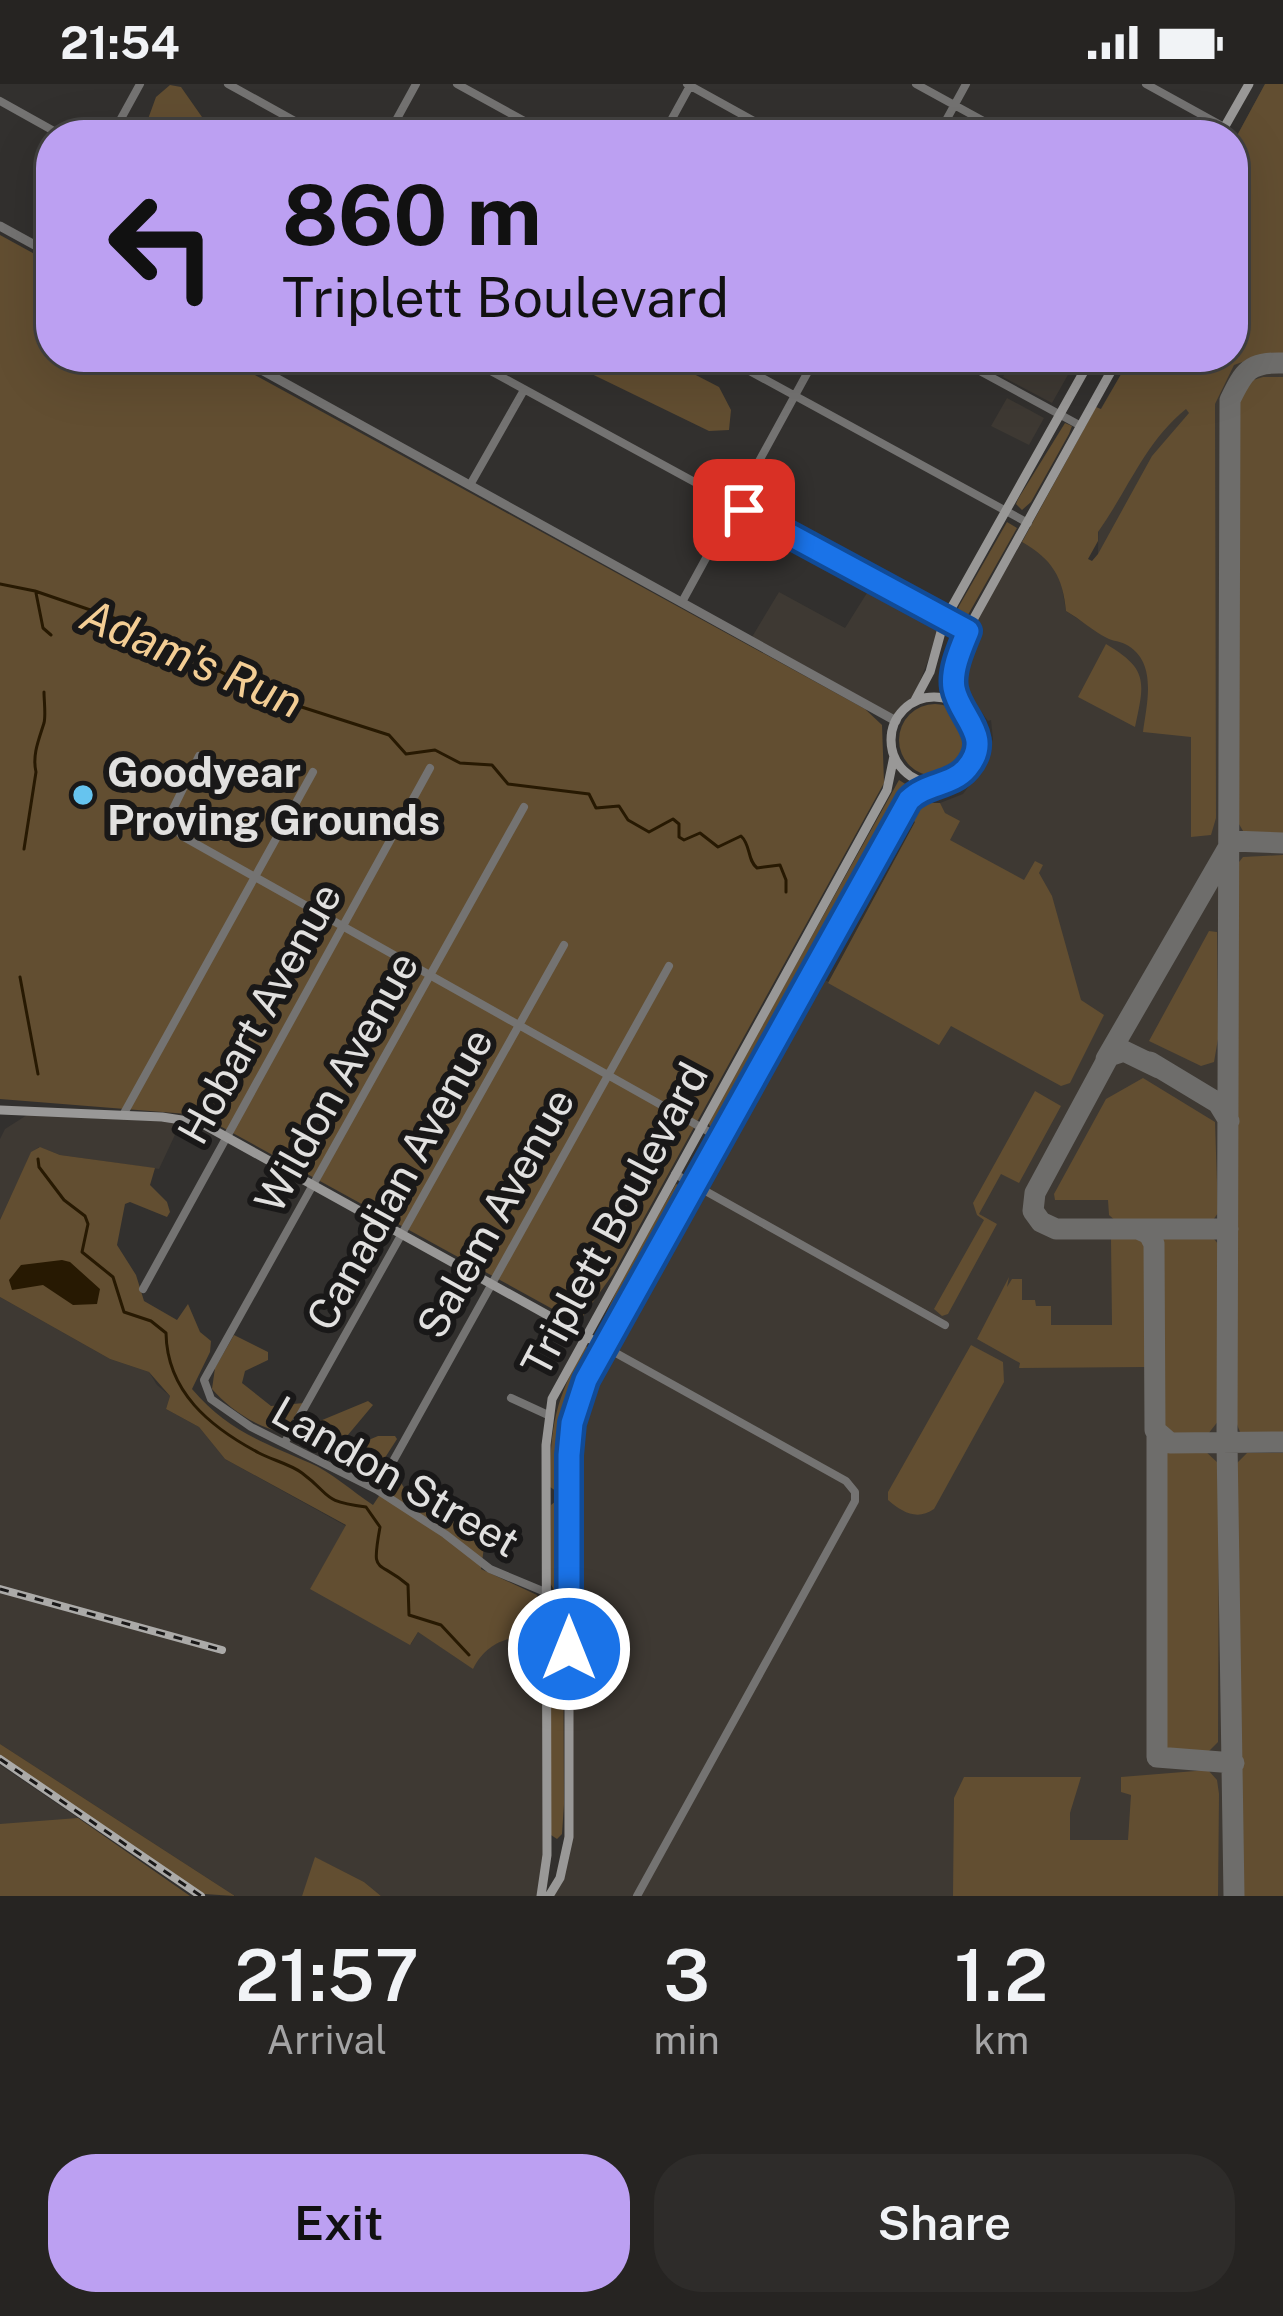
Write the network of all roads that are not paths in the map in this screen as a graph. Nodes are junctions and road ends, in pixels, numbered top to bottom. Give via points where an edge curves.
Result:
1 (140, 84) edge
2 (228, 84) edge
3 (416, 84) edge
4 (457, 84) edge
5 (916, 84) edge
6 (966, 84) edge
7 (1146, 84) edge
8 (1249, 84) edge
9 (689, 85) edge
10 (0, 101) edge
11 (955, 106) junction
12 (120, 120) edge
13 (293, 120) edge
14 (396, 120) edge
15 (523, 120) edge
16 (670, 120) edge
17 (752, 120) edge
18 (947, 120) edge
19 (982, 120) edge
20 (1204, 120) edge
21 (1228, 120) edge
22 (36, 121) edge
23 (0, 226) edge
24 (36, 245) edge
25 (264, 372) edge
26 (492, 372) edge
27 (751, 372) edge
28 (808, 372) edge
29 (981, 372) edge
30 (1083, 372) edge
31 (1111, 372) edge
32 (524, 390) junction
33 (794, 396) junction
34 (1059, 415) junction
35 (1081, 426) junction
36 (470, 485) junction
37 (735, 505) junction
38 (1005, 511) junction
39 (1028, 523) junction
40 (682, 602) junction
41 (944, 621) junction
42 (968, 631) junction
43 (914, 702) junction
44 (962, 707) junction
45 (896, 721) junction
46 (199, 756) dead end
47 (895, 757) junction
48 (430, 768) dead end
49 (314, 772) dead end
50 (935, 783) junction
51 (524, 807) dead end
52 (253, 877) junction
53 (341, 928) junction
54 (564, 945) dead end
55 (669, 966) dead end
56 (429, 977) junction
57 (518, 1027) junction
58 (607, 1076) junction
59 (2, 1113) edge
60 (123, 1115) junction
61 (700, 1128) junction
62 (225, 1135) junction
63 (720, 1138) junction
64 (675, 1174) junction
65 (694, 1184) junction
66 (314, 1185) junction
67 (402, 1234) junction
68 (491, 1283) junction
69 (143, 1289) dead end
70 (945, 1325) dead end
71 (585, 1336) junction
72 (605, 1347) junction
73 (205, 1386) joint
74 (512, 1398) dead end
75 (548, 1414) junction
76 (285, 1442) junction
77 (377, 1490) junction
78 (547, 1594) junction
79 (569, 1602) junction
80 (545, 1896) edge
81 (637, 1896) edge

1 - 12 street
2 - 13 street
3 - 14 street
4 - 15 street
5 - 11 street
6 - 11 street
7 - 20 street
8 - 21 main road
9 - 16 street
9 - 17 street
10 - 22 street
11 - 18 street
11 - 19 street
23 - 24 street
25 - 36 street
26 - 32 street
27 - 33 street
28 - 33 street
29 - 34 street
30 - 34 main road
31 - 35 main road
32 - 36 street
32 - 37 street
33 - 37 street
33 - 38 street
34 - 35 street
34 - 38 main road
35 - 39 main road
36 - 40 street
37 - 40 street
37 - 41 street
38 - 39 street
38 - 41 main road
39 - 42 main road
40 - 45 street
41 - 42 street
41 - 43 main road
42 - 44 main road via 954,688
43 - 44 main road via 935,697
43 - 45 main road
44 - 50 main road via 976,730 974,755 959,775
45 - 47 main road
46 - 52 street via 171,822 192,844
47 - 50 main road via 911,776
47 - 61 main road, Triplett Boulevard via 887,790
48 - 53 street, Hobart Avenue
49 - 52 street
50 - 63 main road, Triplett Boulevard via 909,800
51 - 56 street, Wildon Avenue
52 - 53 street
52 - 60 street
53 - 56 street
53 - 62 street, Hobart Avenue
54 - 57 street, Canadian Avenue
55 - 58 street, Salem Avenue
56 - 57 street
56 - 66 street, Wildon Avenue
57 - 58 street
57 - 67 street, Canadian Avenue
58 - 61 street
58 - 68 street, Salem Avenue
59 - 60 main road
60 - 62 main road via 189,1120
61 - 63 street
61 - 64 main road, Triplett Boulevard
62 - 66 main road
62 - 69 street, Hobart Avenue
63 - 65 main road, Triplett Boulevard
64 - 65 street
64 - 71 main road, Triplett Boulevard
65 - 70 street
65 - 72 main road, Triplett Boulevard
66 - 67 main road
66 - 73 street, Wildon Avenue
67 - 68 main road
67 - 76 street, Canadian Avenue
68 - 71 main road
68 - 77 street, Salem Avenue
71 - 72 main road
71 - 75 main road, Triplett Boulevard
72 - 79 main road, Triplett Boulevard via 572,1423
72 - 81 street via 846,1481 856,1501
73 - 76 street, Landon Street via 235,1417
74 - 75 street
75 - 78 main road, Triplett Boulevard
76 - 77 street, Landon Street
77 - 78 street, Landon Street via 482,1564
78 - 79 street, Landon Street
78 - 80 main road, Triplett Boulevard
79 - 80 main road, Triplett Boulevard via 569,1837 560,1878

